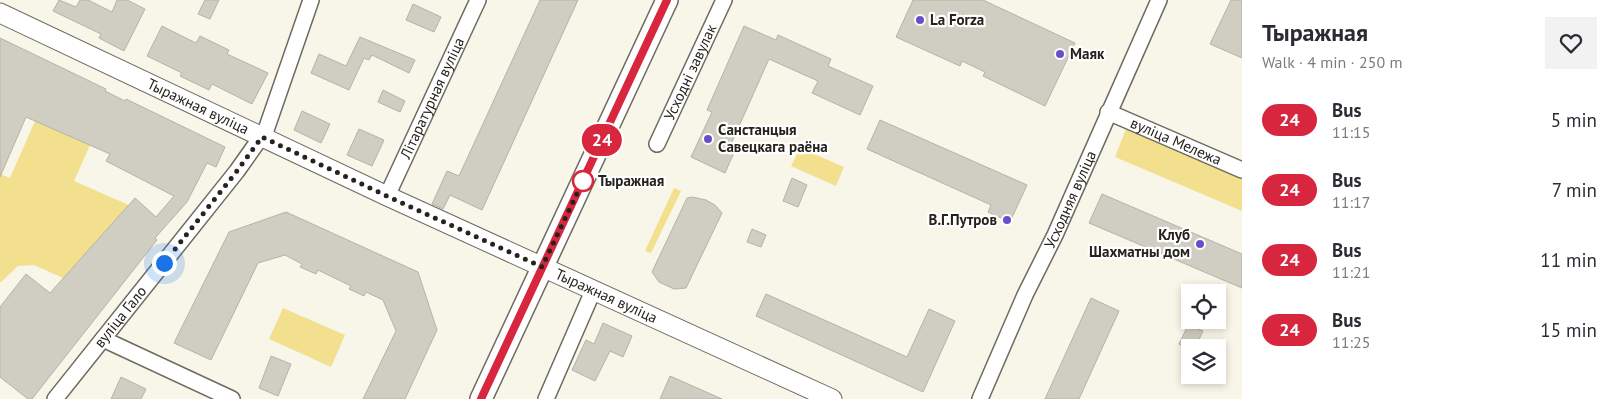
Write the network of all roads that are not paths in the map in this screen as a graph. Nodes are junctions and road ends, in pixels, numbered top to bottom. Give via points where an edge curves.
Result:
1 (311, 0) edge
2 (478, 0) edge
3 (667, 0) edge
4 (724, 0) edge
5 (1159, 0) edge
6 (0, 13) edge
7 (1108, 112) junction
8 (262, 137) junction
9 (657, 144) dead end
10 (1242, 170) edge
11 (387, 196) junction
12 (542, 267) junction
13 (593, 291) junction
14 (103, 339) junction
15 (55, 399) edge
16 (232, 399) edge
17 (481, 399) edge
18 (546, 399) edge
19 (832, 399) edge
20 (980, 399) edge

1 - 8 street, вуліца Гало
2 - 11 street, Літаратурная вуліца
3 - 12 main road
4 - 9 street, Усходні завулак
5 - 7 street, Усходняя вуліца
6 - 8 street, Тыражная вуліца
7 - 10 street, вуліца Мележа
7 - 20 street, Усходняя вуліца
8 - 11 street, Тыражная вуліца
8 - 14 street, вуліца Гало
11 - 12 street, Тыражная вуліца
12 - 13 street, Тыражная вуліца
12 - 17 main road
13 - 18 street
13 - 19 street, Тыражная вуліца
14 - 15 street, вуліца Гало
14 - 16 street

